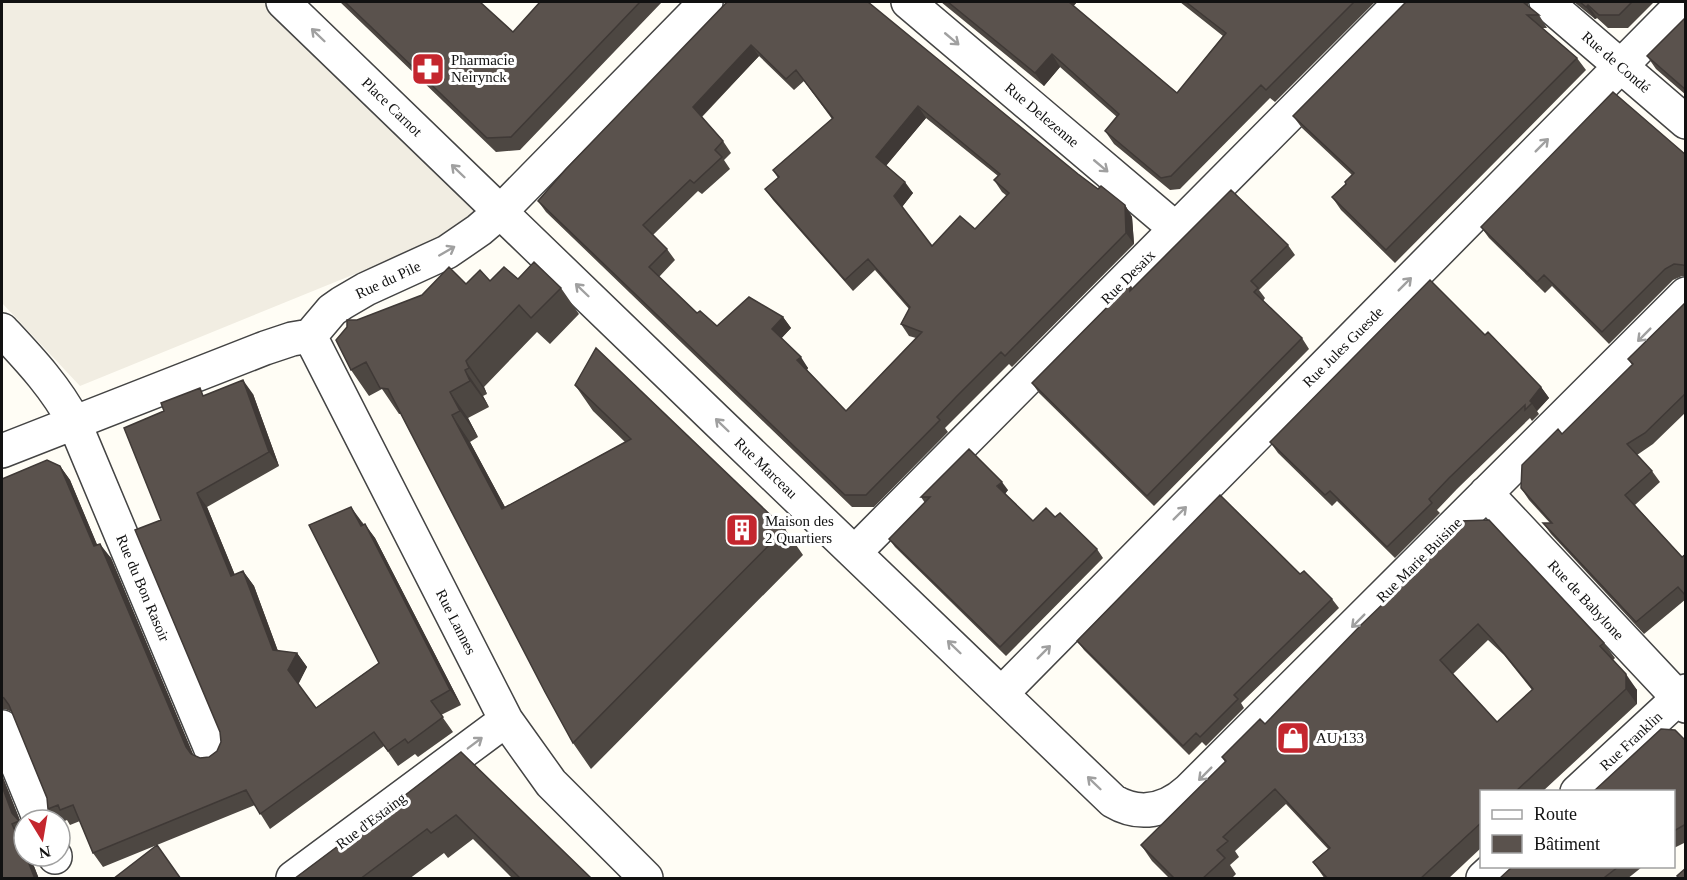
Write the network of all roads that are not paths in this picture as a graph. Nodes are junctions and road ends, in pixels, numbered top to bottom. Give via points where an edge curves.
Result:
1 (283, 2) edge
2 (706, 2) edge
3 (908, 2) edge
4 (1401, 2) edge
5 (1546, 2) edge
6 (1684, 2) edge
7 (1620, 65) junction
8 (1686, 122) edge
9 (500, 212) junction
10 (1176, 229) junction
11 (1686, 294) edge
12 (2, 330) edge
13 (310, 336) junction
14 (74, 422) junction
15 (2, 451) edge
16 (1486, 494) junction
17 (855, 552) junction
18 (1002, 693) junction
19 (1683, 698) edge
20 (506, 720) junction
21 (2, 727) edge
22 (213, 754) edge
23 (1579, 790) edge
24 (35, 808) edge
25 (1143, 810) joint
26 (1495, 868) edge
27 (293, 879) edge
28 (646, 879) edge
29 (1483, 879) edge

9 -> 1 street, Place Carnot
2 - 9 street, Rue du Pile
3 -> 10 street, Rue Delezenne
4 - 10 street, Rue Desaix
5 - 7 street, Rue de Condé
6 - 7 street, Rue Jules Guesde
7 - 8 street, Rue de Condé
18 -> 7 street, Rue Jules Guesde
13 -> 9 street, Rue du Pile via 342,303 447,252
17 -> 9 street, Rue Marceau
10 - 17 street, Rue Desaix
11 -> 16 street, Rue Marie Buisine
12 - 14 street via 58,393
13 - 14 street via 265,348
13 - 20 street, Rue Lannes
14 - 15 street
14 - 22 street, Rue du Bon Rasoir
16 - 19 street, Rue de Babylone
16 -> 25 street, Rue Marie Buisine via 1189,790 1177,801
18 -> 17 street, Rue Marceau
25 -> 18 street, Rue Marceau via 1113,801
19 - 23 street, Rue Franklin
27 -> 20 street, Rue d'Estaing
20 - 28 street, Rue Lannes via 550,783
21 - 24 street
26 - 29 street

